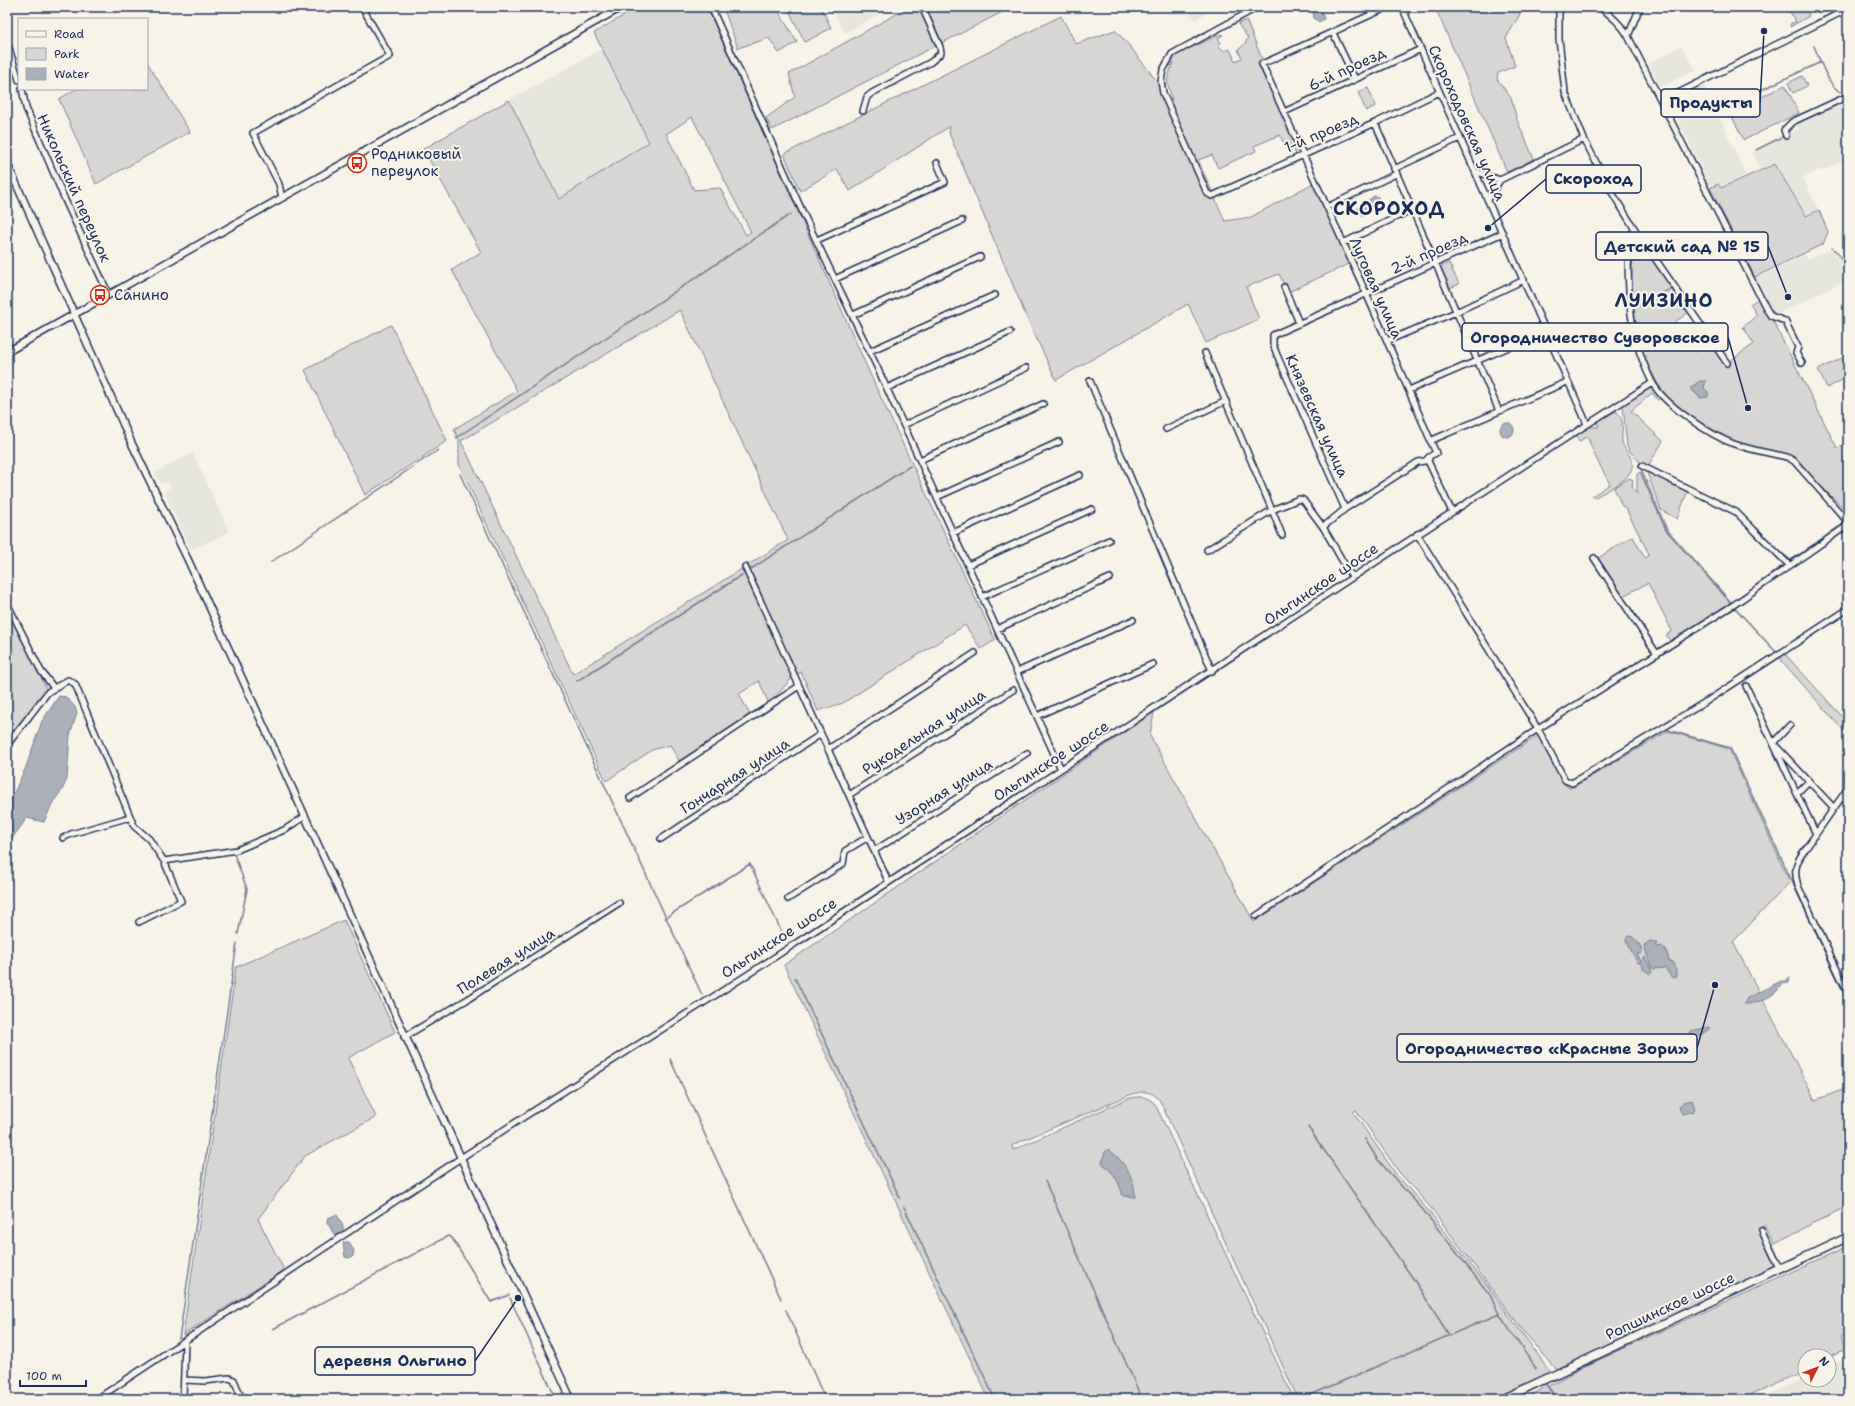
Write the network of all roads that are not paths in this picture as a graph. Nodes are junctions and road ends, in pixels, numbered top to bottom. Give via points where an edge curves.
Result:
1 (362, 7) edge
2 (622, 7) edge
3 (711, 7) edge
4 (922, 7) edge
5 (1258, 7) edge
6 (1388, 7) edge
7 (1402, 7) edge
8 (1559, 7) edge
9 (1599, 7) edge
10 (1640, 7) edge
11 (1848, 9) edge
12 (1333, 33) junction
13 (1628, 36) junction
14 (7, 42) edge
15 (1420, 49) junction
16 (18, 77) edge
17 (1354, 79) junction
18 (22, 90) edge
19 (1439, 92) junction
20 (1848, 96) edge
21 (1662, 101) junction
22 (863, 111) dead end
23 (1284, 112) junction
24 (1375, 123) junction
25 (1786, 136) dead end
26 (1460, 138) junction
27 (1584, 139) junction
28 (1303, 154) junction
29 (7, 163) edge
30 (937, 163) dead end
31 (1394, 169) junction
32 (1475, 170) junction
33 (1396, 174) junction
34 (1500, 180) junction
35 (282, 198) junction
36 (1488, 200) junction
37 (1327, 207) junction
38 (1411, 210) junction
39 (962, 221) dead end
40 (1634, 228) junction
41 (1503, 233) junction
42 (817, 240) junction
43 (1343, 243) junction
44 (980, 258) dead end
45 (1435, 265) junction
46 (835, 279) junction
47 (1524, 280) junction
48 (1284, 287) dead end
49 (1366, 293) junction
50 (109, 295) junction
51 (995, 295) dead end
52 (1456, 312) junction
53 (75, 313) junction
54 (853, 315) junction
55 (1299, 323) junction
56 (1546, 331) junction
57 (1010, 332) dead end
58 (1276, 333) joint
59 (1387, 341) junction
60 (870, 351) junction
61 (7, 352) edge
62 (1205, 354) dead end
63 (1477, 361) junction
64 (1728, 363) dead end
65 (1802, 363) dead end
66 (1026, 368) dead end
67 (1090, 381) dead end
68 (1567, 382) junction
69 (1652, 383) junction
70 (887, 388) junction
71 (1409, 390) junction
72 (1226, 401) junction
73 (1043, 404) dead end
74 (1498, 411) junction
75 (1586, 424) junction
76 (904, 425) junction
77 (1166, 429) dead end
78 (1430, 441) junction
79 (1059, 442) dead end
80 (1431, 456) junction
81 (920, 460) junction
82 (1642, 466) dead end
83 (1080, 475) dead end
84 (937, 497) junction
85 (1344, 508) junction
86 (1092, 509) dead end
87 (1272, 510) junction
88 (1452, 512) junction
89 (1848, 522) edge
90 (1848, 525) edge
91 (1323, 527) junction
92 (953, 533) junction
93 (1282, 534) dead end
94 (1417, 534) junction
95 (1109, 540) dead end
96 (1207, 550) dead end
97 (1594, 558) dead end
98 (968, 565) junction
99 (1789, 565) junction
100 (745, 566) dead end
101 (1354, 576) junction
102 (1110, 578) dead end
103 (982, 597) junction
104 (7, 603) edge
105 (1848, 609) edge
106 (1133, 620) dead end
107 (997, 629) junction
108 (975, 653) dead end
109 (1656, 654) junction
110 (1153, 664) dead end
111 (1212, 671) junction
112 (1017, 672) junction
113 (799, 686) junction
114 (1746, 686) dead end
115 (54, 688) junction
116 (1013, 690) dead end
117 (1037, 716) junction
118 (1790, 725) dead end
119 (1538, 729) junction
120 (821, 734) junction
121 (1773, 743) junction
122 (7, 745) edge
123 (828, 749) junction
124 (1028, 753) dead end
125 (1061, 769) junction
126 (1809, 781) junction
127 (1848, 788) edge
128 (1797, 793) junction
129 (849, 795) junction
130 (630, 798) dead end
131 (1834, 808) junction
132 (130, 817) junction
133 (304, 818) junction
134 (1816, 834) junction
135 (868, 837) junction
136 (63, 838) dead end
137 (661, 839) dead end
138 (874, 851) junction
139 (164, 861) junction
140 (888, 881) junction
141 (788, 899) dead end
142 (619, 903) dead end
143 (1256, 916) dead end
144 (139, 922) dead end
145 (1848, 993) edge
146 (404, 1037) junction
147 (461, 1159) junction
148 (1762, 1231) dead end
149 (1848, 1237) edge
150 (1780, 1269) junction
151 (185, 1342) junction
152 (184, 1380) junction
153 (97, 1399) edge
154 (183, 1399) edge
155 (242, 1399) edge
156 (571, 1399) edge
157 (1503, 1399) edge

1 - 35 street via 390,56 253,133 279,184
2 - 35 street
3 - 42 street
4 - 22 street via 941,53 931,62 872,92 867,97
5 - 28 street, 1-й проезд via 1172,54 1167,59 1161,81 1163,93 1207,193 1212,196
6 - 12 street
7 - 15 street, Скороходовская улица
8 - 27 street via 1559,39 1565,92
9 - 13 street via 1622,26
10 - 13 street
11 - 21 street
12 - 17 street
12 - 23 street, Луговая улица via 1262,64
13 - 21 street
14 - 16 street
15 - 17 street, 6-й проезд
15 - 19 street, Скороходовская улица
17 - 23 street, 6-й проезд
18 - 50 street, Никольский переулок via 26,108
19 - 24 street, 1-й проезд
19 - 26 street, Скороходовская улица
20 - 25 street via 1792,122 1784,130
21 - 65 street via 1767,310 1771,316 1785,321 1798,347 1796,353
23 - 28 street, Луговая улица
24 - 28 street, 1-й проезд
24 - 31 street
26 - 31 street
26 - 32 street, Скороходовская улица
27 - 34 street
27 - 40 street
28 - 37 street, Луговая улица
29 - 53 street
30 - 42 street via 945,182
31 - 33 street
32 - 34 street
32 - 36 street, Скороходовская улица
33 - 37 street
33 - 38 street
34 - 36 street
35 - 50 street
36 - 41 street, Скороходовская улица
37 - 43 street, Луговая улица
38 - 43 street
38 - 45 street
39 - 46 street
40 - 64 street
40 - 69 street via 1628,274 1630,310 1635,337
41 - 45 street, 2-й проезд
41 - 47 street, Скороходовская улица
42 - 46 street
43 - 49 street, Луговая улица
44 - 54 street
45 - 49 street, 2-й проезд
45 - 52 street
46 - 54 street
47 - 52 street
47 - 56 street, Скороходовская улица
48 - 55 street
49 - 55 street, 2-й проезд
49 - 59 street, Луговая улица
50 - 53 street
51 - 60 street
52 - 59 street
52 - 63 street
53 - 61 street
53 - 133 street via 132,444 188,560
54 - 60 street
55 - 58 street, 2-й проезд
56 - 63 street
56 - 68 street, Скороходовская улица
57 - 70 street
58 - 85 street, Князевская улица via 1272,340 1277,355
59 - 71 street, Луговая улица
60 - 70 street
62 - 72 street
63 - 71 street
63 - 74 street
66 - 76 street
67 - 111 street
68 - 74 street
68 - 75 street, Скороходовская улица
69 - 75 street, Ольгинское шоссе
69 - 89 street via 1676,409 1703,428 1732,443 1794,461
70 - 76 street
71 - 78 street, Луговая улица
72 - 77 street
72 - 87 street
73 - 81 street
74 - 78 street
75 - 88 street, Ольгинское шоссе
76 - 81 street
78 - 80 street, Луговая улица via 1436,453
79 - 84 street
80 - 85 street
80 - 88 street, Луговая улица via 1428,461
81 - 84 street
82 - 99 street via 1736,512
83 - 92 street
84 - 92 street
85 - 91 street
86 - 98 street
87 - 91 street via 1299,499 1303,500
87 - 93 street
87 - 96 street
88 - 94 street, Ольгинское шоссе
90 - 99 street
91 - 101 street via 1350,574
92 - 98 street
94 - 101 street, Ольгинское шоссе
94 - 119 street
95 - 103 street
97 - 109 street
98 - 103 street
99 - 109 street via 1735,604
100 - 113 street
101 - 111 street, Ольгинское шоссе
102 - 107 street
103 - 107 street
104 - 115 street via 41,671
105 - 119 street via 1707,701 1572,783 1565,780
106 - 112 street
107 - 112 street
108 - 123 street
109 - 119 street
110 - 117 street
111 - 125 street, Ольгинское шоссе
112 - 117 street
113 - 120 street
113 - 130 street
114 - 121 street
115 - 122 street via 48,692
115 - 132 street via 68,680 75,684
116 - 129 street, Рукодельная улица
117 - 125 street
118 - 121 street
119 - 143 street
120 - 123 street
120 - 137 street, Гончарная улица
121 - 126 street
121 - 128 street
123 - 129 street
124 - 138 street, Узорная улица
125 - 140 street, Ольгинское шоссе
126 - 128 street
126 - 131 street
127 - 131 street
128 - 134 street
129 - 135 street
131 - 134 street
132 - 136 street
132 - 139 street via 134,826 149,839
133 - 139 street via 284,830 237,850
133 - 146 street
134 - 145 street via 1797,863 1795,876
135 - 138 street
135 - 141 street via 846,851 843,864
138 - 140 street
139 - 144 street via 181,901
140 - 147 street, Ольгинское шоссе
142 - 146 street, Полевая улица
146 - 147 street
147 - 151 street, Ольгинское шоссе
147 - 156 street
148 - 150 street
149 - 150 main road, Ропшинское шоссе
150 - 157 main road, Ропшинское шоссе
151 - 152 street
151 - 153 street, Ольгинское шоссе
152 - 154 street
152 - 155 street via 229,1378 234,1380

